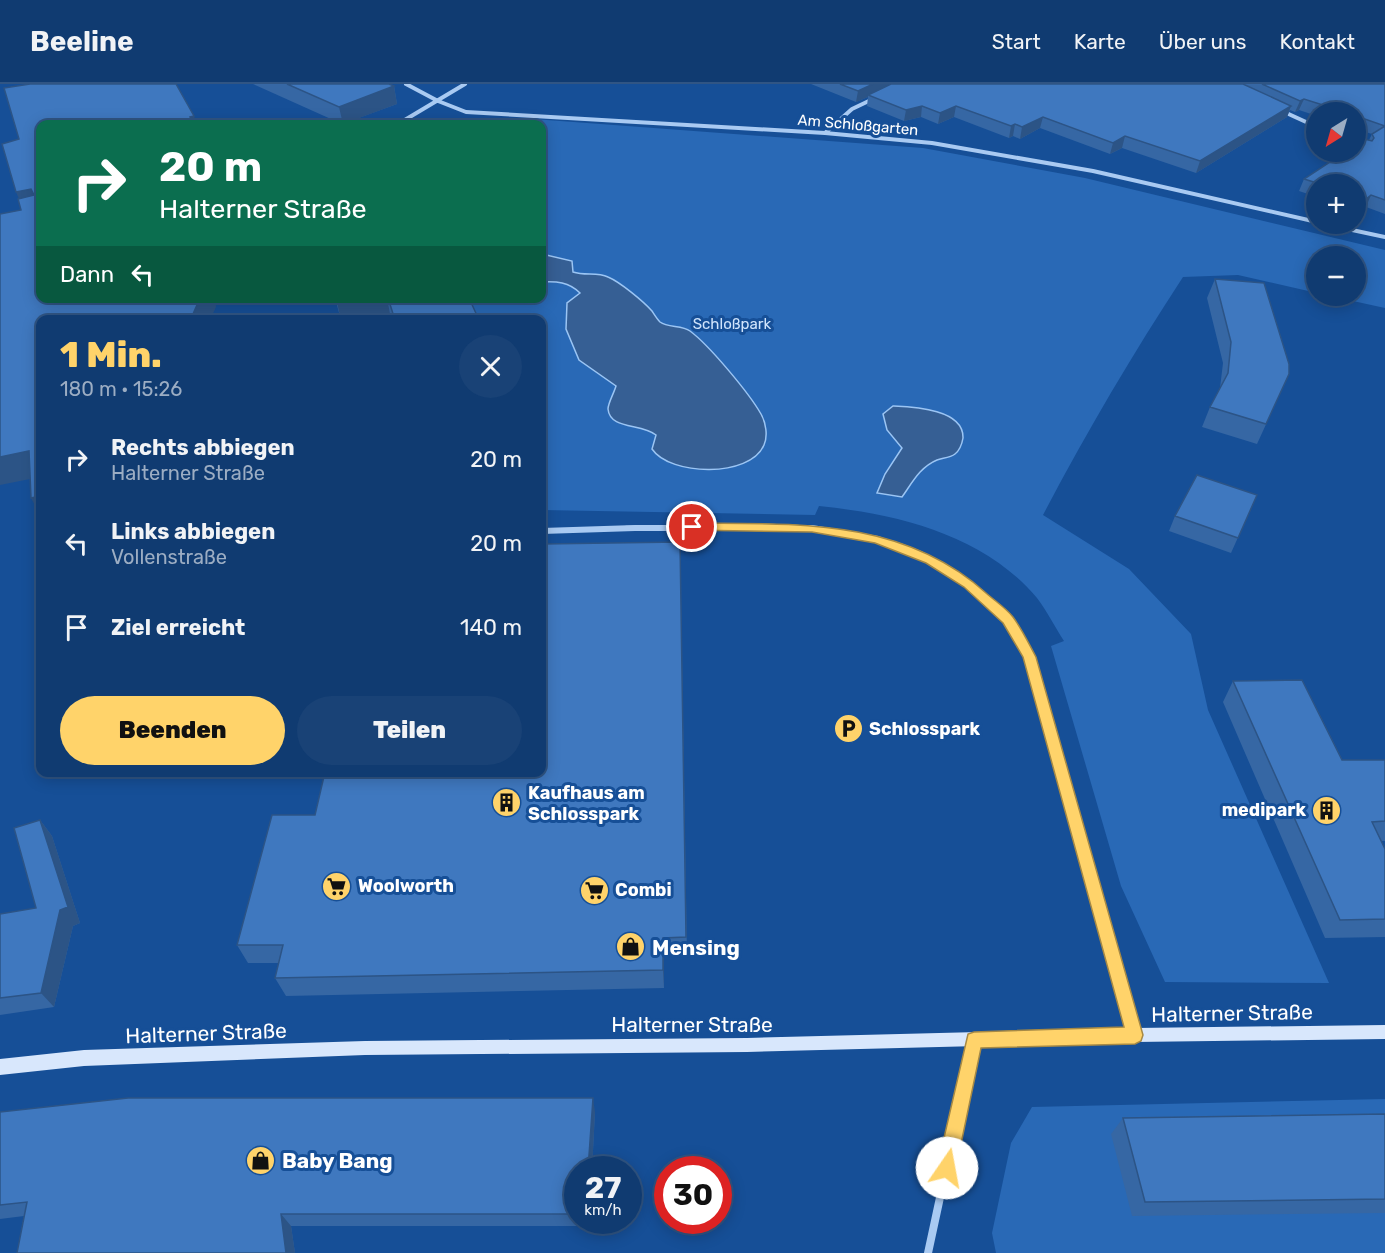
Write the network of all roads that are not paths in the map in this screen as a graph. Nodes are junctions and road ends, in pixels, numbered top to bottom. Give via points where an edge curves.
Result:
1 (406, 84) edge
2 (465, 84) edge
3 (883, 94) edge
4 (438, 101) junction
5 (1276, 108) edge
6 (405, 120) edge
7 (1306, 122) edge
8 (825, 134) junction
9 (1306, 219) edge
10 (1366, 233) edge
11 (1385, 237) edge
12 (546, 531) edge
13 (1385, 1032) edge
14 (1135, 1035) junction
15 (974, 1040) junction
16 (0, 1067) edge
17 (928, 1253) edge

1 - 4 street, Am Schloßgarten
2 - 4 street
3 - 8 street via 852,109
4 - 6 street
4 - 8 street, Am Schloßgarten via 466,111
5 - 7 street
8 - 9 street, Am Schloßgarten via 932,143 1093,171
10 - 11 street
12 - 14 street via 812,528 878,539 930,560 968,584 1008,620 1030,657
13 - 14 main road, Halterner Straße
14 - 15 main road, Halterner Straße
15 - 16 main road, Halterner Straße via 365,1048 84,1058
15 - 17 street

